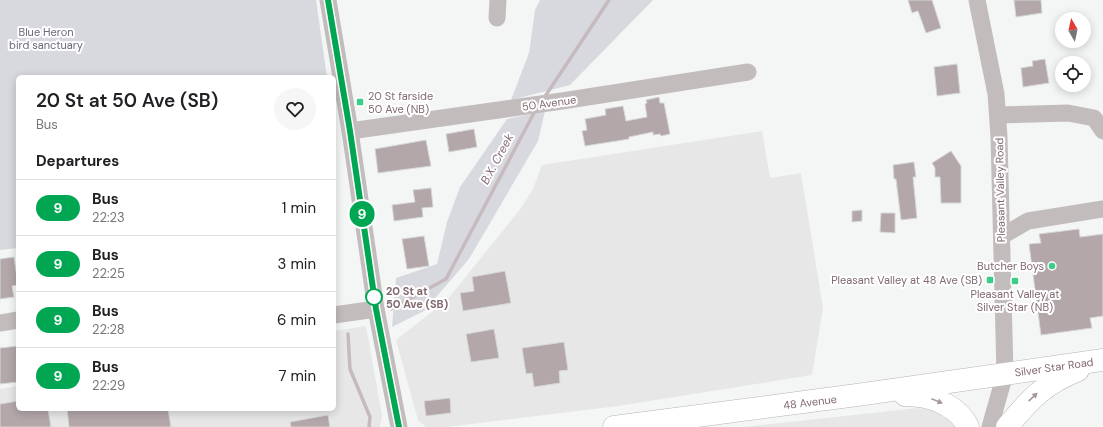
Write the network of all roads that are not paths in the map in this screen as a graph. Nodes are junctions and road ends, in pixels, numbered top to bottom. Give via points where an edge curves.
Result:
1 (328, 0) edge
2 (498, 0) edge
3 (977, 0) edge
4 (497, 18) dead end
5 (748, 72) dead end
6 (998, 115) junction
7 (350, 131) junction
8 (1103, 132) edge
9 (1103, 209) edge
10 (1002, 236) junction
11 (376, 309) junction
12 (336, 315) edge
13 (16, 320) edge
14 (0, 323) edge
15 (1103, 360) edge
16 (1005, 374) junction
17 (858, 395) junction
18 (399, 427) edge
19 (614, 427) edge
20 (968, 427) edge
21 (990, 427) edge
22 (1007, 427) edge

1 - 7 street
2 - 4 street
3 - 6 street, Pleasant Valley Road
5 - 7 street, 50 Avenue
6 - 8 street via 1068,113 1094,118
6 - 10 street, Pleasant Valley Road
7 - 11 street
9 - 10 street via 1028,221
10 - 16 street, Pleasant Valley Road
11 - 12 street
11 - 18 street
13 - 14 street
15 - 16 main road, Silver Star Road
22 -> 15 main road via 1042,389 1058,378
16 - 17 main road, 48 Avenue
16 - 21 street, Pleasant Valley Road
17 - 19 main road, 48 Avenue
17 -> 20 main road via 920,395 950,407

